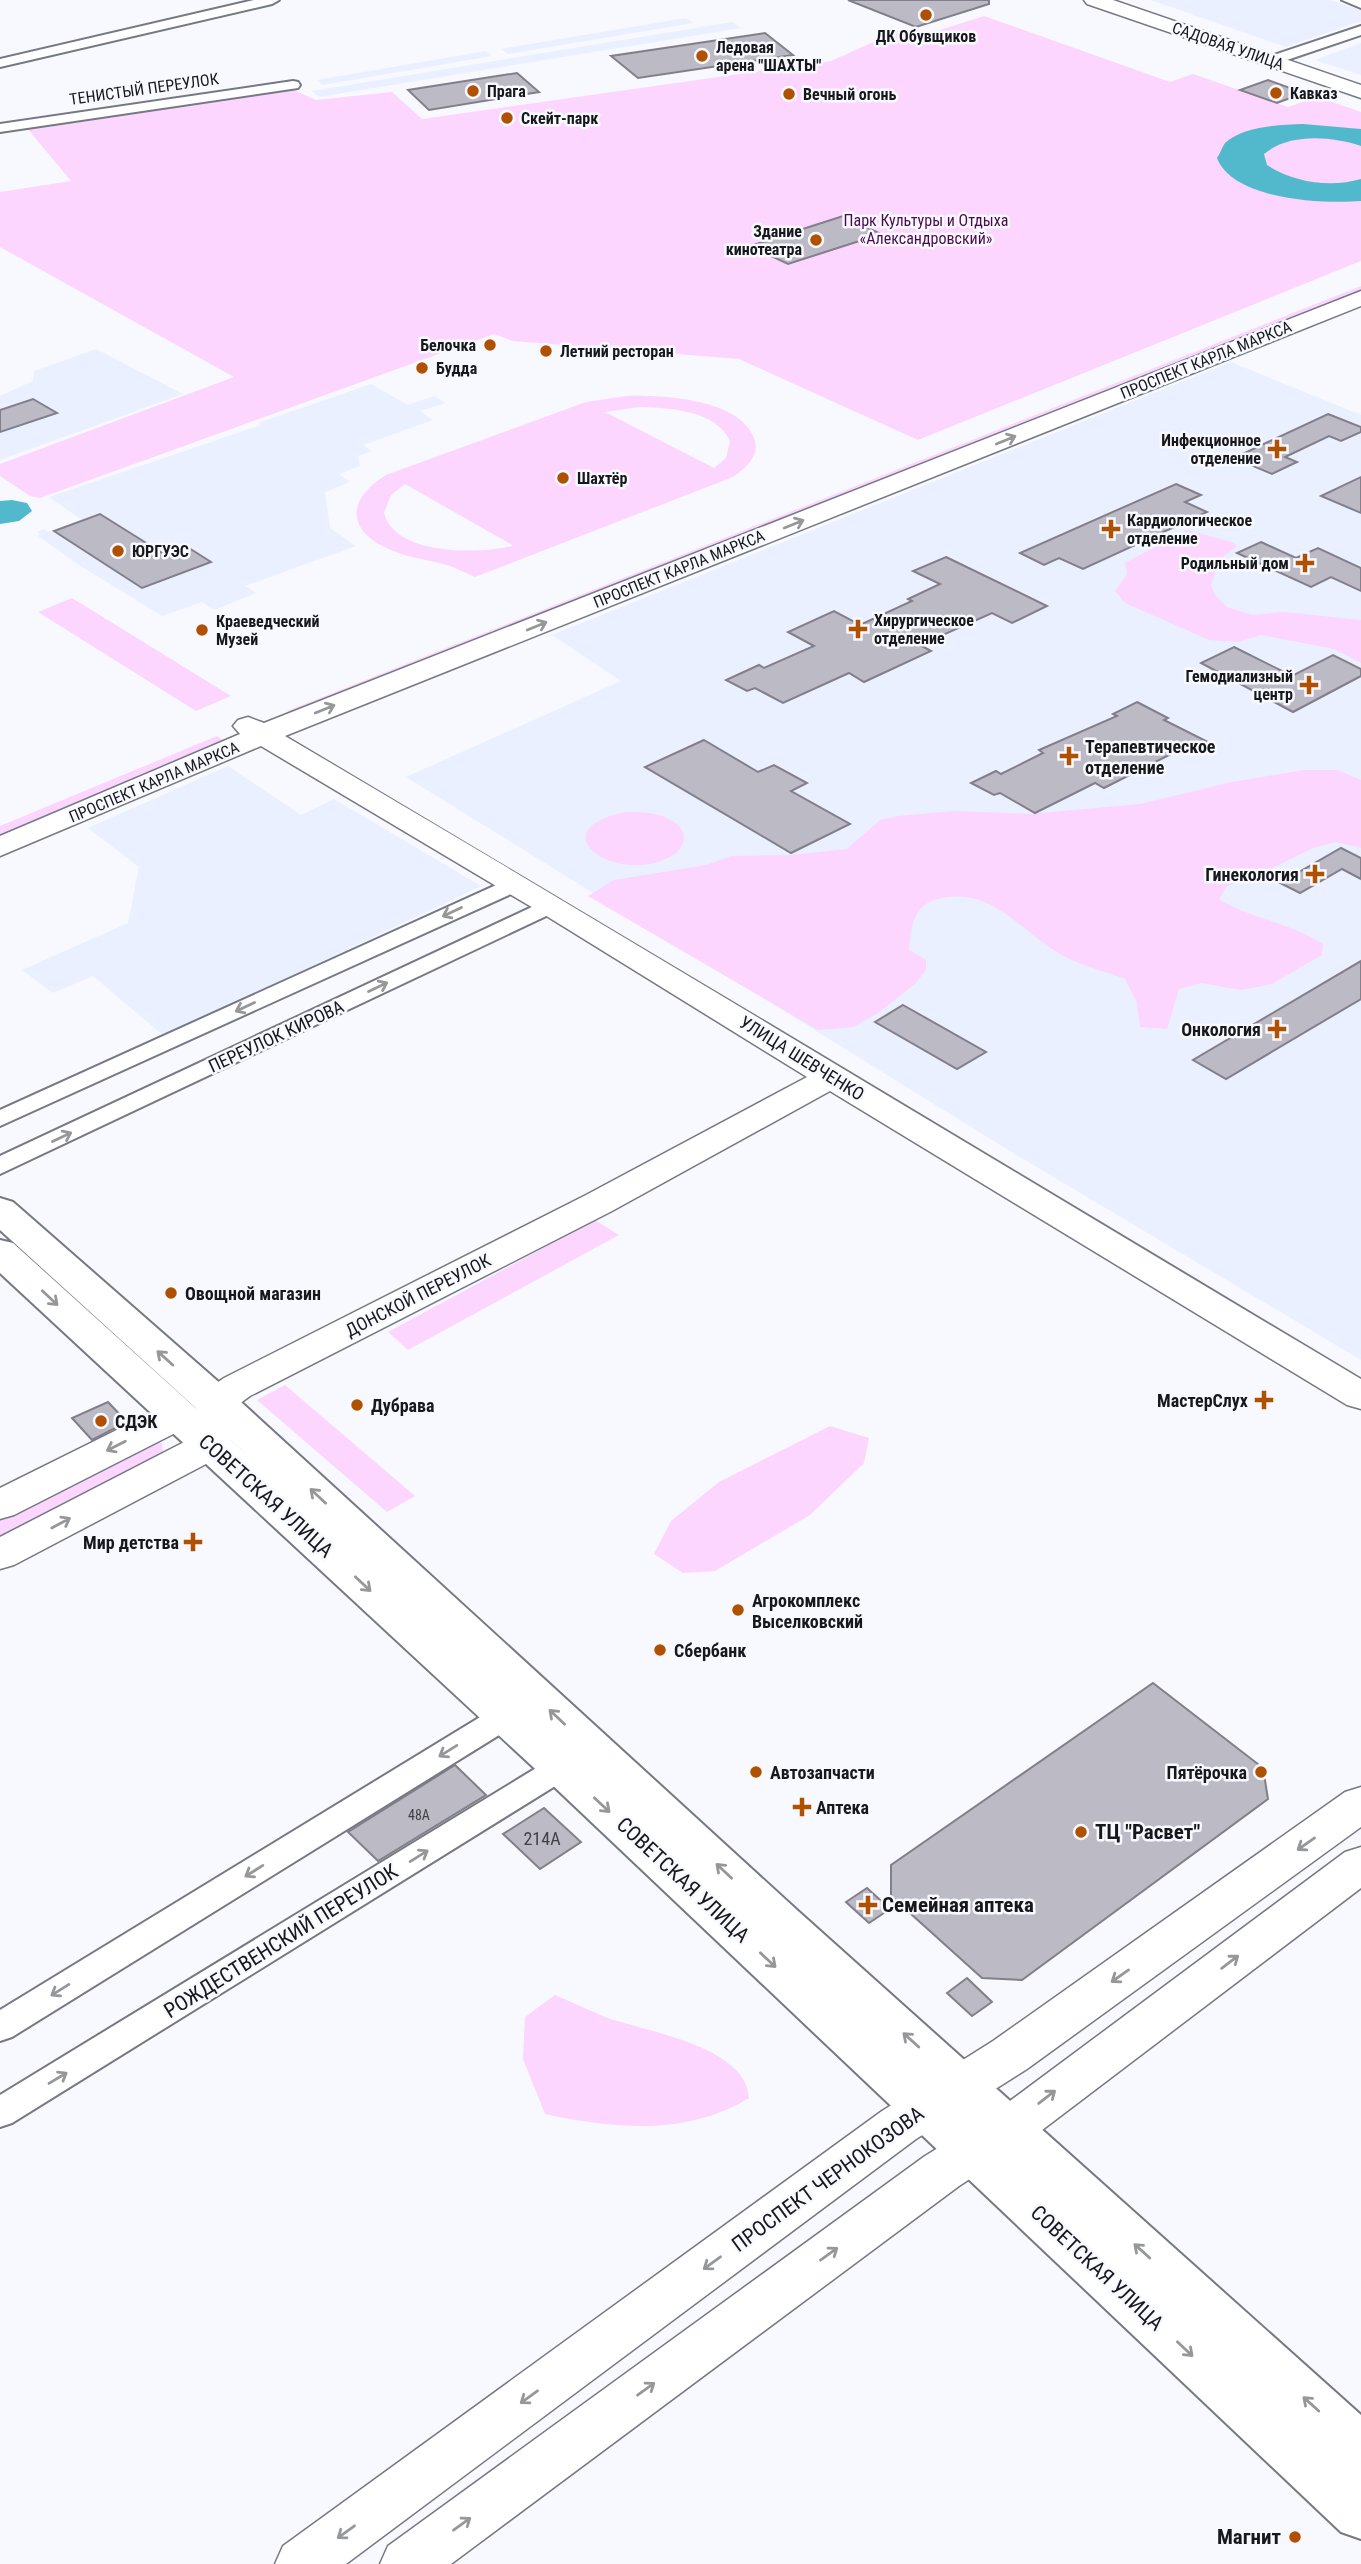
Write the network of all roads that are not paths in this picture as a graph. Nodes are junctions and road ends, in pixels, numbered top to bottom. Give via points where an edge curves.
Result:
1 (272, 0) edge
2 (1094, 0) edge
3 (1349, 0) edge
4 (1361, 4) edge
5 (1361, 30) edge
6 (1270, 61) junction
7 (0, 63) edge
8 (293, 85) dead end
9 (1361, 92) edge
10 (0, 128) edge
11 (1361, 278) edge
12 (1361, 298) edge
13 (252, 729) junction
14 (0, 820) edge
15 (0, 847) edge
16 (514, 884) junction
17 (551, 905) junction
18 (833, 1076) junction
19 (0, 1119) edge
20 (0, 1166) edge
21 (0, 1210) edge
22 (0, 1252) edge
23 (1361, 1396) edge
24 (201, 1421) junction
25 (0, 1505) edge
26 (0, 1555) edge
27 (506, 1716) junction
28 (562, 1767) junction
29 (1361, 1804) edge
30 (1361, 1864) edge
31 (0, 2027) edge
32 (944, 2097) junction
33 (0, 2113) edge
34 (990, 2141) junction
35 (1361, 2450) edge
36 (1361, 2513) edge
37 (302, 2564) edge
38 (407, 2564) edge

1 - 7 street
2 - 6 main road, САДОВАЯ УЛИЦА
3 - 4 street
5 - 6 street
6 - 9 main road, САДОВАЯ УЛИЦА
8 - 10 street, ТЕНИСТЫЙ ПЕРЕУЛОК
11 - 13 main road, ПРОСПЕКТ КАРЛА МАРКСА
13 -> 12 main road, ПРОСПЕКТ КАРЛА МАРКСА
13 - 14 main road, ПРОСПЕКТ КАРЛА МАРКСА
13 - 15 main road, ПРОСПЕКТ КАРЛА МАРКСА
13 - 16 main road, УЛИЦА ШЕВЧЕНКО
16 - 17 main road, УЛИЦА ШЕВЧЕНКО
16 -> 19 street
17 - 18 main road, УЛИЦА ШЕВЧЕНКО
20 -> 17 street, ПЕРЕУЛОК КИРОВА
18 - 23 main road, УЛИЦА ШЕВЧЕНКО
18 - 24 main road, ДОНСКОЙ ПЕРЕУЛОК via 599,1203 237,1387
24 -> 21 main road, СОВЕТСКАЯ УЛИЦА
22 -> 24 main road, СОВЕТСКАЯ УЛИЦА
24 -> 25 main road, ДОНСКОЙ ПЕРЕУЛОК
26 -> 24 main road, ДОНСКОЙ ПЕРЕУЛОК
24 -> 27 main road, СОВЕТСКАЯ УЛИЦА
32 -> 24 main road, СОВЕТСКАЯ УЛИЦА via 750,1896
27 - 28 main road, СОВЕТСКАЯ УЛИЦА
27 -> 31 street
28 -> 32 main road, СОВЕТСКАЯ УЛИЦА
33 -> 28 street, РОЖДЕСТВЕНСКИЙ ПЕРЕУЛОК
29 -> 32 main road, ПРОСПЕКТ ЧЕРНОКОЗОВА
34 -> 30 main road
32 - 34 main road, СОВЕТСКАЯ УЛИЦА
32 -> 37 main road, ПРОСПЕКТ ЧЕРНОКОЗОВА via 899,2125
35 -> 34 main road, СОВЕТСКАЯ УЛИЦА
34 -> 36 main road, СОВЕТСКАЯ УЛИЦА
38 -> 34 main road via 942,2171

